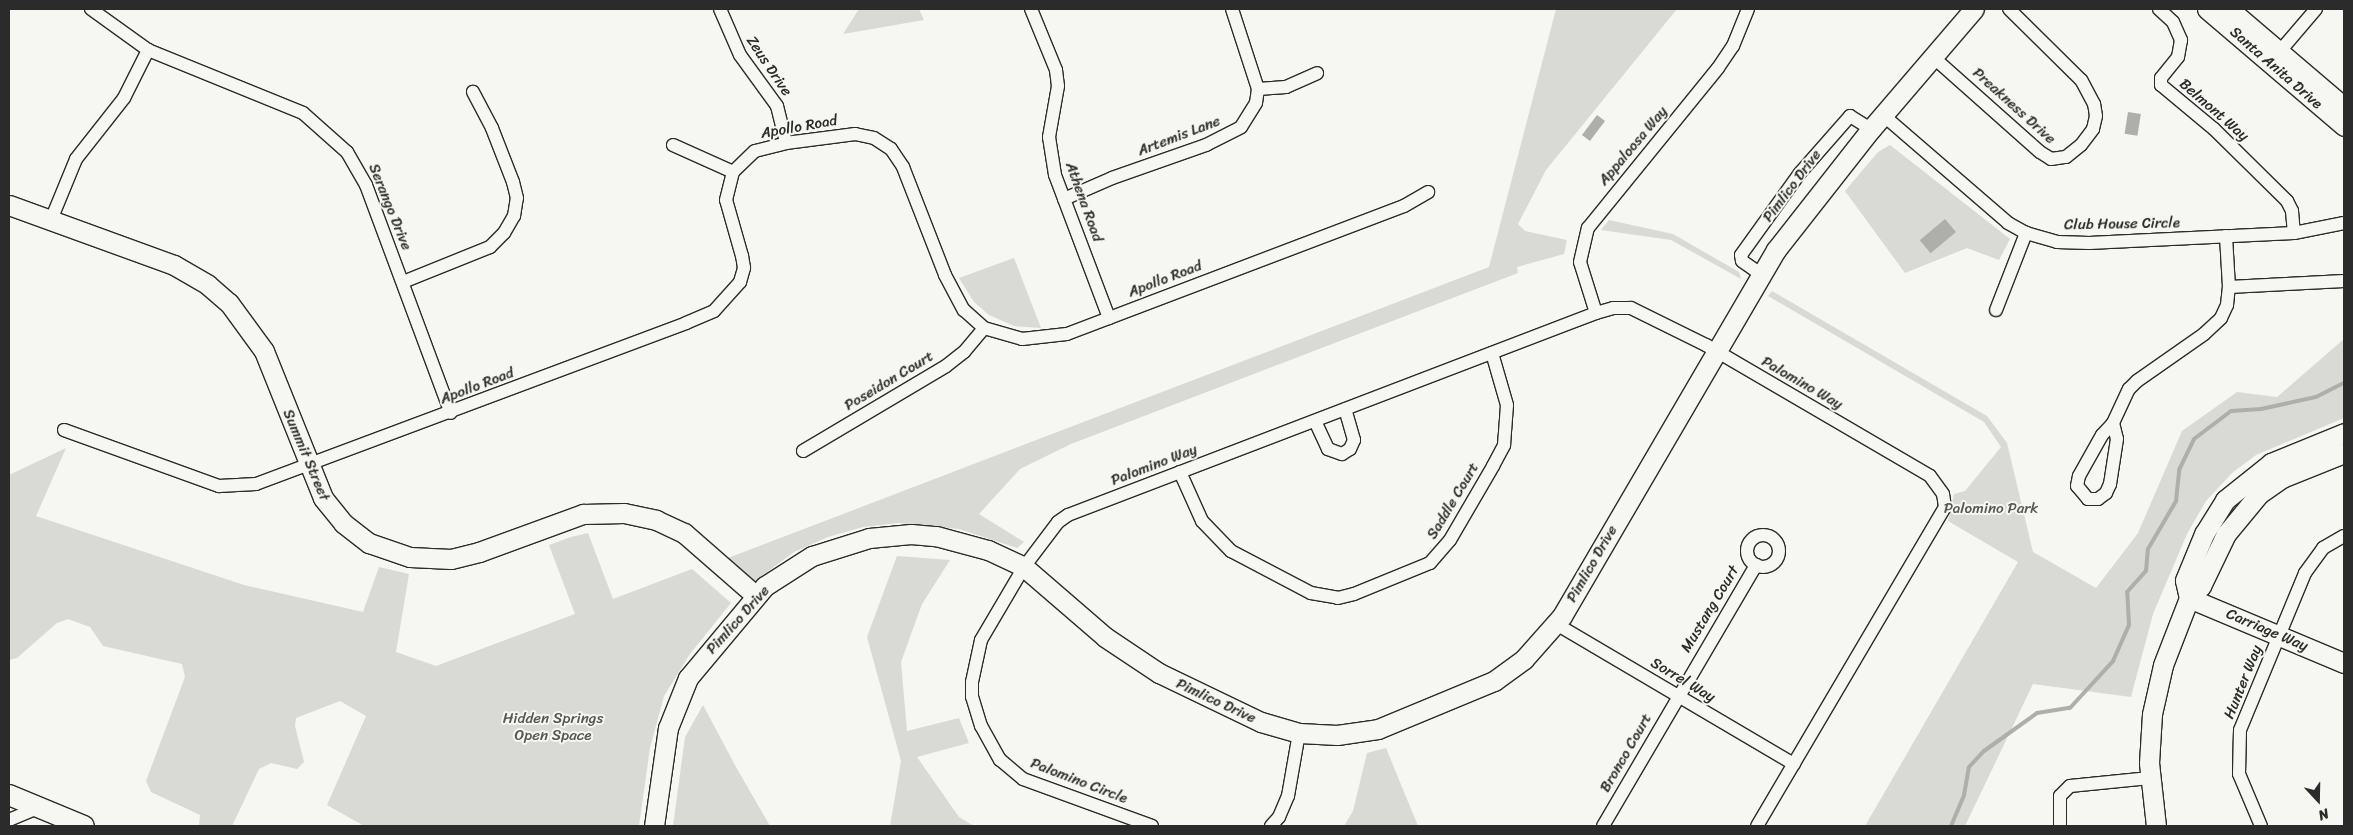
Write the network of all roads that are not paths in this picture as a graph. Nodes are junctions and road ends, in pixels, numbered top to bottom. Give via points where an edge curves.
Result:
1 (91, 9) edge
2 (720, 9) edge
3 (1031, 9) edge
4 (1232, 9) edge
5 (1748, 9) edge
6 (1974, 9) edge
7 (2008, 9) edge
8 (2159, 9) edge
9 (2207, 9) edge
10 (2229, 9) edge
11 (2316, 9) edge
12 (148, 50) junction
13 (1933, 57) junction
14 (2275, 57) junction
15 (1317, 74) dead end
16 (1258, 89) junction
17 (474, 92) dead end
18 (2344, 107) edge
19 (1877, 122) junction
20 (2344, 126) edge
21 (786, 143) junction
22 (673, 145) dead end
23 (733, 172) junction
24 (1428, 192) dead end
25 (1064, 199) junction
26 (9, 205) edge
27 (51, 220) junction
28 (2344, 223) edge
29 (2026, 232) junction
30 (2294, 233) junction
31 (2226, 236) junction
32 (1762, 275) junction
33 (2344, 281) edge
34 (403, 282) junction
35 (2229, 287) junction
36 (1996, 310) dead end
37 (1596, 313) junction
38 (1109, 318) junction
39 (984, 328) junction
40 (1715, 350) junction
41 (1492, 353) junction
42 (1345, 409) junction
43 (451, 413) junction
44 (1316, 421) junction
45 (2113, 424) junction
46 (64, 430) dead end
47 (2344, 433) edge
48 (803, 451) dead end
49 (2344, 453) edge
50 (308, 467) junction
51 (1180, 472) junction
52 (2344, 536) edge
53 (1756, 565) dead end
54 (1024, 567) junction
55 (755, 595) junction
56 (2189, 598) junction
57 (1556, 624) junction
58 (2279, 636) junction
59 (2344, 663) edge
60 (1678, 696) junction
61 (1299, 733) junction
62 (1794, 764) junction
63 (2150, 778) junction
64 (9, 795) edge
65 (39, 807) junction
66 (9, 820) edge
67 (84, 826) edge
68 (654, 826) edge
69 (1152, 826) edge
70 (1271, 826) edge
71 (1603, 826) edge
72 (1757, 826) edge
73 (2060, 826) edge
74 (2156, 826) edge
75 (2261, 826) edge

1 - 12 street, Serango Drive
2 - 21 street, Zeus Drive via 740,55 774,99
3 - 25 street, Athena Road via 1056,70 1057,101 1048,137 1055,175
4 - 16 street
5 - 37 street, Appaloosa Way via 1733,46 1718,68 1588,228 1580,262
6 - 13 street, Pimlico Drive
7 - 13 street, Preakness Drive via 2081,80 2094,104 2093,129 2066,157 2051,160 2040,152
8 - 30 street, Belmont Way via 2172,22 2181,40 2178,56 2161,78 2161,85 2214,129 2287,202 2292,211
9 - 14 street, Santa Anita Drive
10 - 14 street, Santa Anita Drive
11 - 14 street
12 - 27 street via 124,98 76,159
12 - 34 street, Serango Drive via 273,99 303,113 328,132 347,152 362,177
13 - 19 street, Pimlico Drive
14 - 18 street, Santa Anita Drive
14 - 20 street, Santa Anita Drive
15 - 16 street via 1286,87
16 - 25 street, Artemis Lane via 1250,116 1228,136
17 - 34 street via 513,182 517,198 514,216 490,247
19 - 29 street, Club House Circle
19 - 32 street, Pimlico Drive via 1800,217
19 - 32 street, Pimlico Drive via 1850,116 1800,173 1741,256 1742,261
21 - 23 street, Apollo Road via 755,151
21 - 39 street, Apollo Road via 855,134 874,138 890,149 903,167 951,289 964,310
22 - 23 street
23 - 43 street, Apollo Road via 728,187 728,213 744,268 740,282 714,312
24 - 38 street, Apollo Road via 1404,206
25 - 38 street, Athena Road
26 - 27 street, Summit Street
27 - 50 street, Summit Street via 174,265 208,285 229,303 264,352
28 - 30 street, Club House Circle
29 - 31 street, Club House Circle via 2057,242 2089,243
29 - 36 street
30 - 31 street, Club House Circle
31 - 35 street
32 - 40 street, Pimlico Drive
33 - 35 street
34 - 43 street, Serango Drive
35 - 45 street via 2227,305 2221,318 2204,334 2137,381 2129,389
37 - 40 street, Palomino Way via 1631,308
37 - 41 street, Palomino Way
38 - 39 street, Apollo Road via 1067,334 1036,340 1008,337
39 - 48 street, Poseidon Court via 964,352 946,366
40 - 57 street, Pimlico Drive
40 - 62 street, Palomino Way via 1930,476 1943,494 1944,507
41 - 42 street, Palomino Way
41 - 51 street, Saddle Court via 1507,405 1504,445 1440,553 1425,566 1371,587 1338,598 1324,597 1252,565 1213,536 1194,507
42 - 44 street, Palomino Way
42 - 44 street via 1354,440 1350,449 1342,454 1328,449
43 - 50 street, Apollo Road
44 - 51 street, Palomino Way
45 - 45 street via 2102,435 2079,476 2077,486 2088,499 2098,499 2110,484 2117,439
46 - 50 street, Apollo Road via 219,486 256,484
47 - 56 street via 2281,458 2225,500 2185,580
49 - 56 street via 2282,478 2254,498 2226,534 2202,586
50 - 55 street, Summit Street via 326,504 343,523 364,540 391,553 424,559 461,557 583,514 624,513 656,520 684,532
51 - 54 street, Palomino Way via 1068,514
52 - 58 street, Hunter Way via 2322,548 2310,563
53 - 60 street, Mustang Court
54 - 55 street, Pimlico Drive via 988,550 950,538 884,536 839,545 812,556
54 - 61 street, Pimlico Drive via 1091,626 1142,663 1228,708
54 - 69 street, Palomino Circle via 981,640 974,663 972,698 992,749 1023,779
55 - 68 street, Pimlico Drive via 692,674 678,698 666,737
56 - 58 street, Carriage Way
56 - 63 street via 2159,678 2150,731
57 - 60 street, Sorrel Way
57 - 61 street, Pimlico Drive via 1512,669 1464,696 1367,732 1334,735
58 - 59 street, Carriage Way
58 - 75 street, Hunter Way via 2240,730 2239,774
60 - 62 street, Sorrel Way
60 - 71 street, Bronco Court
61 - 70 street via 1288,796 1279,817
62 - 72 street, Palomino Way
63 - 73 street via 2070,786 2060,796
63 - 74 street
64 - 65 main road
65 - 66 street
65 - 67 main road

